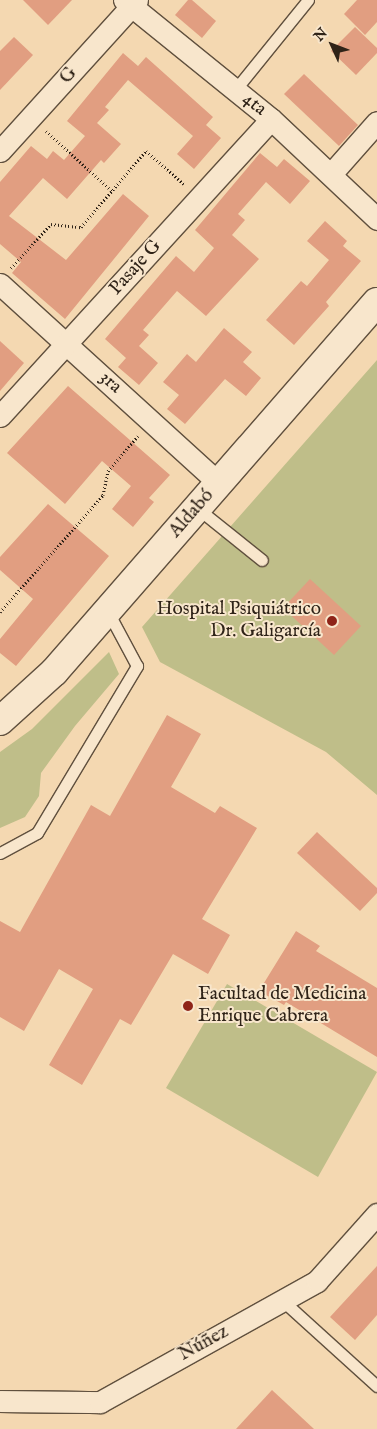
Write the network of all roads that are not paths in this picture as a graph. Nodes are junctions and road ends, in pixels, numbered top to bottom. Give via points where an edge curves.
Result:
1 (308, 0) edge
2 (131, 2) edge
3 (235, 90) junction
4 (271, 119) junction
5 (377, 122) edge
6 (0, 151) edge
7 (331, 174) junction
8 (377, 219) edge
9 (3, 278) edge
10 (377, 302) edge
11 (67, 345) junction
12 (0, 416) edge
13 (219, 483) junction
14 (197, 508) junction
15 (262, 560) dead end
16 (107, 611) junction
17 (0, 721) edge
18 (0, 853) edge
19 (377, 1214) edge
20 (282, 1300) junction
21 (377, 1386) edge
22 (0, 1400) edge

1 - 3 lane
2 - 3 street, 4ta
2 - 6 street, G
3 - 4 street, 4ta
4 - 7 street, 4ta
4 - 11 street, Pasaje G
5 - 7 street
7 - 8 street, 4ta
9 - 11 street, 3ra
10 - 13 main road, Aldabó
11 - 12 street, Pasaje G
11 - 13 street, 3ra
13 - 14 main road, Aldabó
14 - 15 lane
14 - 16 main road, Aldabó
16 - 17 main road, Aldabó via 54,672
16 - 18 lane via 137,666 37,833
19 - 20 street, Núñez via 317,1281
20 - 21 lane
20 - 22 street, Núñez via 100,1402

